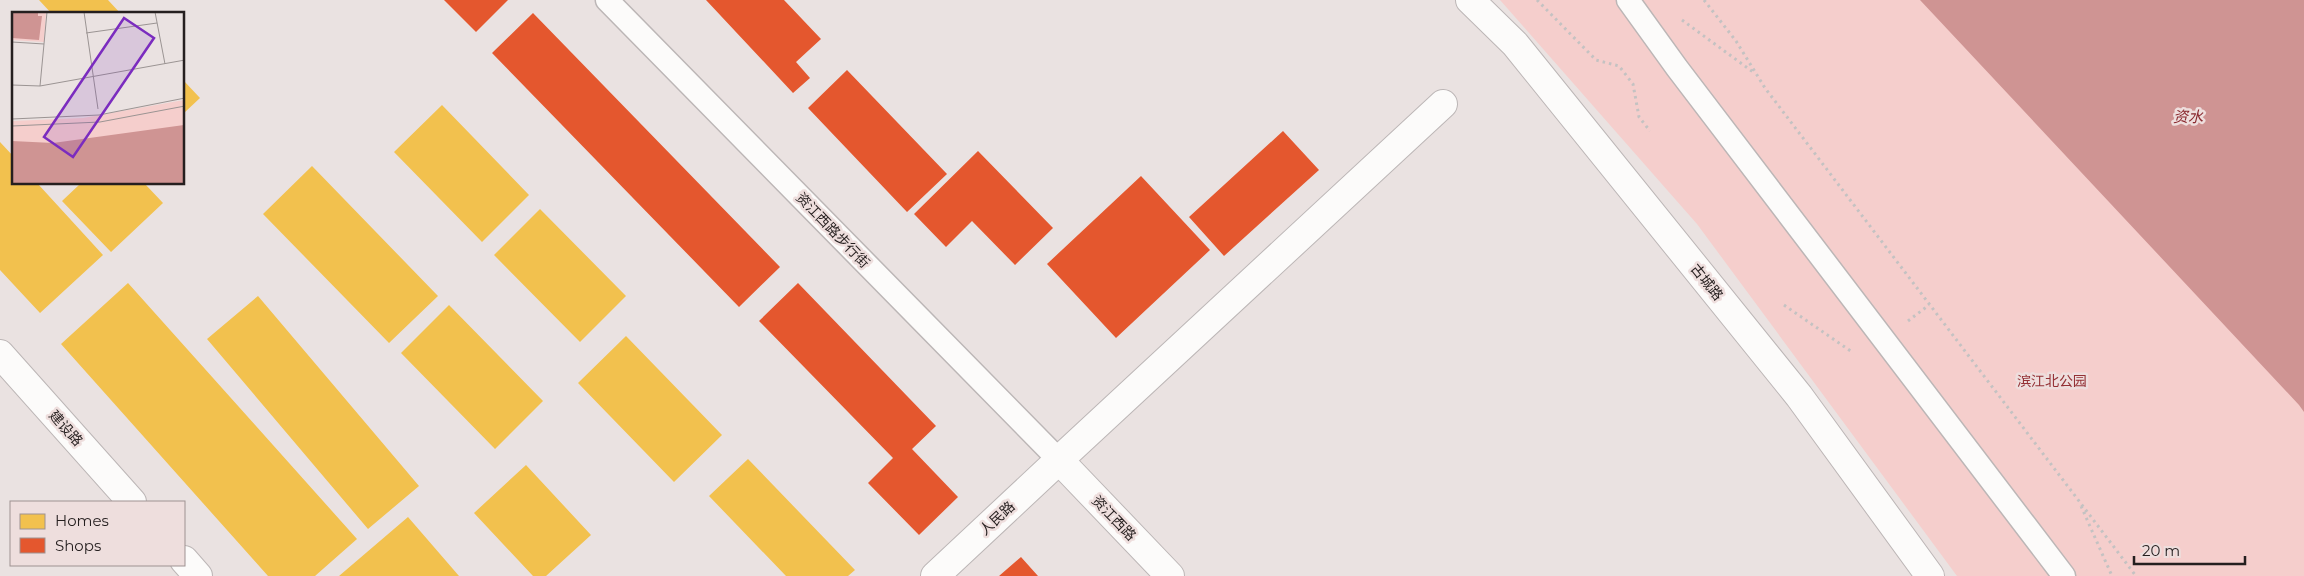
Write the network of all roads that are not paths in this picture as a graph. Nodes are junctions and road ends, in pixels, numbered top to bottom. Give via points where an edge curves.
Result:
1 (607, 0) edge
2 (1470, 0) edge
3 (1628, 0) edge
4 (1443, 104) dead end
5 (0, 354) edge
6 (1059, 460) junction
7 (131, 501) edge
8 (185, 561) edge
9 (198, 576) edge
10 (935, 576) edge
11 (1170, 576) edge
12 (1930, 576) edge
13 (2064, 576) edge

1 - 6 street, 资江西路步行街
2 - 12 street, 古城路 via 1515,44 1799,396
3 - 13 street
4 - 6 street, 人民路
5 - 7 street, 建设路
6 - 10 street, 人民路
6 - 11 street, 资江西路
8 - 9 street

